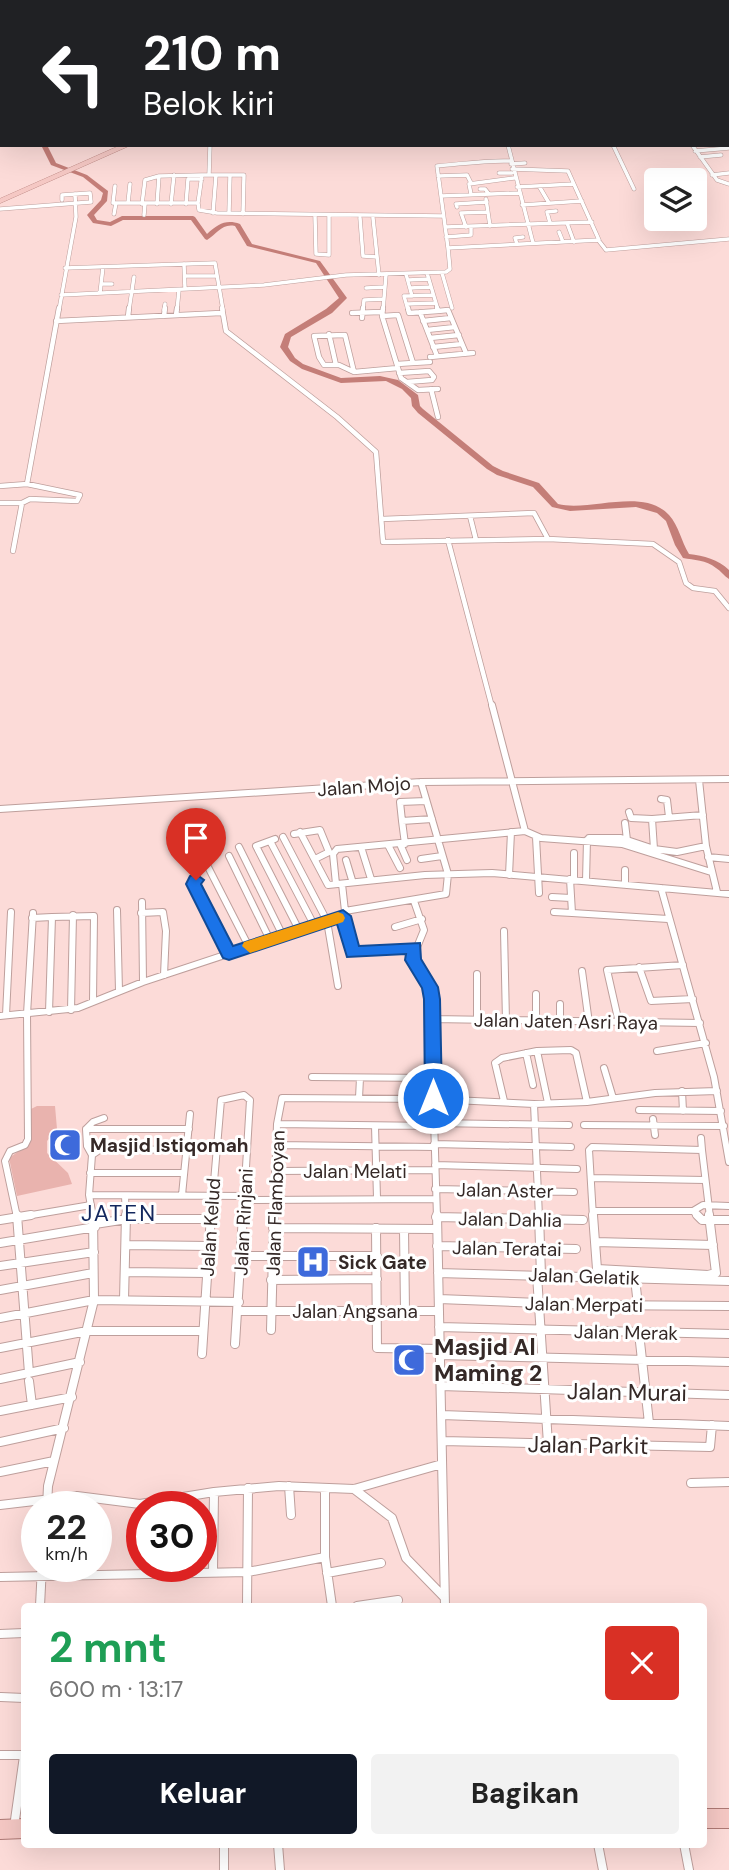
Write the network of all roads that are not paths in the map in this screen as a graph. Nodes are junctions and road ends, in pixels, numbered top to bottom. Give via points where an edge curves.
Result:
1 (122, 147) edge
2 (210, 147) edge
3 (508, 147) edge
4 (614, 147) edge
5 (693, 148) edge
6 (729, 148) edge
7 (715, 149) junction
8 (721, 155) junction
9 (700, 158) junction
10 (726, 161) dead end
11 (525, 163) dead end
12 (512, 169) junction
13 (499, 173) dead end
14 (729, 173) edge
15 (174, 175) junction
16 (209, 175) junction
17 (230, 175) junction
18 (244, 175) junction
19 (251, 175) dead end
20 (712, 175) junction
21 (159, 176) junction
22 (438, 176) junction
23 (216, 177) junction
24 (202, 178) junction
25 (471, 183) junction
26 (130, 184) dead end
27 (574, 184) junction
28 (729, 184) edge
29 (115, 186) dead end
30 (539, 186) junction
31 (517, 187) junction
32 (480, 189) dead end
33 (634, 189) dead end
34 (519, 193) junction
35 (75, 194) junction
36 (471, 194) junction
37 (489, 194) junction
38 (461, 195) junction
39 (441, 196) junction
40 (62, 200) dead end
41 (500, 200) dead end
42 (0, 201) edge
43 (582, 201) junction
44 (487, 202) junction
45 (463, 203) junction
46 (549, 203) junction
47 (116, 204) junction
48 (129, 204) junction
49 (144, 204) junction
50 (157, 204) junction
51 (171, 204) junction
52 (186, 204) junction
53 (198, 204) junction
54 (77, 205) junction
55 (522, 205) junction
56 (457, 207) dead end
57 (0, 209) edge
58 (556, 211) dead end
59 (488, 212) junction
60 (129, 213) dead end
61 (214, 213) junction
62 (229, 213) junction
63 (114, 214) dead end
64 (243, 214) junction
65 (144, 215) dead end
66 (315, 216) junction
67 (329, 216) junction
68 (443, 216) junction
69 (504, 216) dead end
70 (360, 218) dead end
71 (373, 218) dead end
72 (592, 222) junction
73 (550, 223) junction
74 (567, 223) junction
75 (505, 225) junction
76 (528, 225) junction
77 (490, 226) junction
78 (445, 227) junction
79 (469, 227) junction
80 (559, 232) dead end
81 (362, 235) junction
82 (375, 235) junction
83 (446, 237) junction
84 (523, 237) dead end
85 (729, 239) edge
86 (598, 241) junction
87 (562, 242) junction
88 (573, 242) junction
89 (533, 243) junction
90 (517, 244) junction
91 (448, 248) junction
92 (377, 257) junction
93 (184, 264) junction
94 (103, 267) junction
95 (65, 268) junction
96 (442, 272) junction
97 (379, 275) junction
98 (386, 275) junction
99 (185, 276) junction
100 (217, 276) junction
101 (428, 276) junction
102 (134, 277) dead end
103 (407, 277) junction
104 (101, 284) junction
105 (112, 284) dead end
106 (431, 286) junction
107 (219, 287) junction
108 (384, 287) junction
109 (366, 288) dead end
110 (410, 288) junction
111 (182, 289) junction
112 (132, 292) junction
113 (100, 293) junction
114 (78, 294) junction
115 (359, 294) dead end
116 (61, 295) junction
117 (433, 295) junction
118 (412, 296) junction
119 (383, 299) junction
120 (363, 300) junction
121 (77, 302) dead end
122 (165, 303) dead end
123 (436, 303) junction
124 (407, 304) junction
125 (452, 308) dead end
126 (438, 311) junction
127 (420, 312) junction
128 (221, 313) junction
129 (352, 313) dead end
130 (382, 314) junction
131 (176, 315) junction
132 (362, 315) junction
133 (164, 316) junction
134 (128, 317) junction
135 (451, 318) junction
136 (56, 321) junction
137 (423, 321) junction
138 (455, 327) junction
139 (427, 330) junction
140 (329, 334) junction
141 (459, 335) junction
142 (430, 338) junction
143 (462, 344) junction
144 (433, 347) junction
145 (473, 353) dead end
146 (466, 354) junction
147 (437, 356) junction
148 (413, 363) junction
149 (336, 365) junction
150 (398, 368) junction
151 (354, 372) junction
152 (407, 382) junction
153 (438, 417) dead end
154 (27, 484) junction
155 (20, 485) junction
156 (0, 486) edge
157 (0, 503) edge
158 (19, 503) junction
159 (470, 516) junction
160 (382, 519) junction
161 (548, 539) junction
162 (476, 540) junction
163 (448, 542) junction
164 (13, 551) dead end
165 (729, 608) edge
166 (729, 779) edge
167 (699, 780) junction
168 (513, 781) junction
169 (421, 782) junction
170 (661, 799) dead end
171 (426, 800) junction
172 (0, 810) edge
173 (629, 812) dead end
174 (703, 815) junction
175 (669, 817) junction
176 (432, 819) junction
177 (652, 819) junction
178 (641, 820) junction
179 (402, 821) junction
180 (625, 823) dead end
181 (643, 828) dead end
182 (525, 831) junction
183 (511, 832) junction
184 (284, 837) junction
185 (536, 837) junction
186 (589, 839) junction
187 (627, 840) junction
188 (438, 841) junction
189 (402, 844) junction
190 (388, 845) junction
191 (706, 846) junction
192 (239, 847) dead end
193 (361, 848) junction
194 (654, 849) junction
195 (574, 853) dead end
196 (229, 856) dead end
197 (442, 856) junction
198 (708, 857) junction
199 (315, 859) junction
200 (421, 859) dead end
201 (729, 859) edge
202 (346, 860) dead end
203 (407, 860) dead end
204 (206, 863) dead end
205 (400, 868) dead end
206 (625, 870) dead end
207 (711, 870) junction
208 (448, 874) junction
209 (509, 874) junction
210 (539, 876) junction
211 (195, 877) dead end
212 (371, 879) junction
213 (572, 879) junction
214 (352, 880) junction
215 (586, 881) junction
216 (339, 884) junction
217 (625, 884) junction
218 (661, 888) junction
219 (297, 890) junction
220 (539, 893) dead end
221 (724, 894) edge
222 (281, 895) junction
223 (552, 897) dead end
224 (571, 898) junction
225 (414, 901) junction
226 (142, 902) dead end
227 (117, 910) dead end
228 (11, 912) dead end
229 (554, 912) dead end
230 (141, 913) junction
231 (344, 913) junction
232 (572, 914) junction
233 (74, 915) junction
234 (52, 917) junction
235 (422, 919) junction
236 (668, 919) junction
237 (327, 921) junction
238 (313, 923) dead end
239 (394, 927) dead end
240 (299, 930) junction
241 (504, 931) dead end
242 (283, 936) junction
243 (270, 940) junction
244 (249, 947) junction
245 (415, 947) junction
246 (229, 953) junction
247 (683, 965) junction
248 (639, 967) junction
249 (582, 971) dead end
250 (477, 974) dead end
251 (164, 975) junction
252 (143, 982) junction
253 (338, 986) dead end
254 (119, 990) junction
255 (536, 994) dead end
256 (693, 999) junction
257 (93, 1002) junction
258 (560, 1003) dead end
259 (71, 1010) junction
260 (49, 1012) junction
261 (27, 1014) junction
262 (3, 1016) edge
263 (433, 1019) junction
264 (477, 1020) junction
265 (506, 1021) junction
266 (536, 1022) junction
267 (560, 1023) junction
268 (589, 1023) junction
269 (620, 1023) junction
270 (700, 1023) junction
271 (706, 1043) junction
272 (537, 1051) junction
273 (657, 1051) dead end
274 (526, 1053) junction
275 (604, 1068) dead end
276 (312, 1077) dead end
277 (360, 1078) junction
278 (433, 1078) junction
279 (533, 1085) dead end
280 (682, 1091) junction
281 (717, 1091) junction
282 (655, 1093) junction
283 (359, 1098) junction
284 (433, 1098) junction
285 (613, 1098) junction
286 (250, 1100) joint
287 (504, 1101) junction
288 (587, 1102) junction
289 (548, 1103) junction
290 (534, 1104) junction
291 (639, 1110) dead end
292 (683, 1111) junction
293 (721, 1111) junction
294 (190, 1114) dead end
295 (104, 1118) dead end
296 (654, 1122) junction
297 (277, 1124) junction
298 (434, 1125) junction
299 (534, 1125) junction
300 (569, 1125) dead end
301 (375, 1126) junction
302 (724, 1126) junction
303 (86, 1129) junction
304 (189, 1129) junction
305 (585, 1135) dead end
306 (701, 1138) dead end
307 (276, 1145) junction
308 (435, 1145) junction
309 (535, 1146) junction
310 (571, 1147) dead end
311 (375, 1148) junction
312 (187, 1150) junction
313 (702, 1150) junction
314 (92, 1155) junction
315 (729, 1162) edge
316 (3, 1165) edge
317 (435, 1167) junction
318 (536, 1168) junction
319 (577, 1169) dead end
320 (275, 1171) junction
321 (375, 1171) junction
322 (90, 1172) junction
323 (184, 1173) junction
324 (591, 1178) junction
325 (705, 1180) junction
326 (435, 1189) junction
327 (538, 1191) junction
328 (574, 1192) dead end
329 (89, 1195) junction
330 (182, 1195) junction
331 (212, 1195) junction
332 (125, 1196) junction
333 (245, 1198) junction
334 (377, 1198) junction
335 (274, 1199) junction
336 (436, 1199) junction
337 (91, 1205) junction
338 (708, 1205) junction
339 (729, 1206) edge
340 (593, 1211) junction
341 (694, 1211) junction
342 (17, 1217) junction
343 (436, 1217) junction
344 (127, 1219) junction
345 (211, 1219) junction
346 (540, 1219) junction
347 (0, 1220) edge
348 (583, 1220) dead end
349 (729, 1220) edge
350 (710, 1221) junction
351 (95, 1225) junction
352 (273, 1228) junction
353 (376, 1228) junction
354 (404, 1229) junction
355 (436, 1229) junction
356 (18, 1239) junction
357 (595, 1242) junction
358 (0, 1243) edge
359 (127, 1245) junction
360 (713, 1245) junction
361 (209, 1246) junction
362 (437, 1246) junction
363 (541, 1249) junction
364 (576, 1249) dead end
365 (94, 1252) junction
366 (272, 1255) junction
367 (241, 1256) junction
368 (377, 1256) junction
369 (21, 1262) junction
370 (0, 1266) edge
371 (126, 1272) junction
372 (93, 1273) junction
373 (207, 1273) junction
374 (438, 1273) junction
375 (539, 1275) junction
376 (635, 1278) junction
377 (377, 1279) junction
378 (271, 1280) junction
379 (729, 1281) edge
380 (22, 1285) junction
381 (0, 1290) edge
382 (439, 1299) junction
383 (94, 1300) junction
384 (124, 1300) junction
385 (239, 1302) junction
386 (205, 1303) junction
387 (538, 1304) junction
388 (638, 1306) junction
389 (729, 1306) edge
390 (238, 1311) junction
391 (272, 1311) junction
392 (376, 1311) junction
393 (405, 1311) junction
394 (439, 1311) junction
395 (25, 1313) junction
396 (0, 1318) edge
397 (439, 1327) junction
398 (271, 1330) dead end
399 (88, 1331) junction
400 (203, 1331) junction
401 (540, 1331) junction
402 (639, 1333) junction
403 (729, 1334) edge
404 (28, 1342) junction
405 (235, 1344) dead end
406 (0, 1348) edge
407 (440, 1352) junction
408 (202, 1354) dead end
409 (542, 1359) junction
410 (80, 1362) junction
411 (643, 1362) junction
412 (729, 1363) edge
413 (29, 1377) junction
414 (0, 1379) edge
415 (441, 1386) junction
416 (545, 1391) junction
417 (645, 1392) junction
418 (729, 1395) edge
419 (72, 1397) junction
420 (32, 1405) junction
421 (0, 1411) edge
422 (442, 1415) junction
423 (546, 1418) junction
424 (649, 1423) junction
425 (712, 1425) junction
426 (729, 1426) edge
427 (64, 1428) junction
428 (442, 1441) junction
429 (0, 1442) edge
430 (548, 1444) junction
431 (54, 1461) junction
432 (442, 1464) junction
433 (0, 1472) edge
434 (729, 1482) edge
435 (691, 1483) dead end
436 (289, 1486) junction
437 (248, 1488) junction
438 (325, 1488) junction
439 (354, 1489) junction
440 (49, 1491) edge
441 (217, 1492) edge
442 (21, 1504) edge
443 (0, 1505) edge
444 (291, 1516) dead end
445 (325, 1556) junction
446 (381, 1563) dead end
447 (248, 1572) junction
448 (217, 1573) edge
449 (327, 1573) junction
450 (21, 1574) edge
451 (0, 1577) edge
452 (41, 1582) edge
453 (444, 1597) junction
454 (398, 1600) dead end
455 (40, 1603) edge
456 (247, 1603) edge
457 (332, 1603) edge
458 (378, 1603) edge
459 (445, 1603) edge
460 (21, 1633) edge
461 (0, 1634) edge
462 (1, 1697) edge
463 (21, 1698) edge
464 (0, 1755) edge
465 (21, 1756) edge
466 (21, 1800) edge
467 (707, 1814) edge
468 (729, 1814) edge
469 (707, 1823) edge
470 (729, 1823) edge
471 (0, 1825) edge
472 (19, 1829) edge
473 (0, 1834) edge
474 (224, 1848) edge
475 (278, 1848) edge
476 (599, 1848) edge
477 (685, 1848) edge
478 (224, 1870) edge
479 (279, 1870) edge
480 (603, 1870) edge
481 (689, 1870) edge

1 - 42 main road
2 - 16 street
3 - 12 street
4 - 33 street
5 - 7 street
5 - 9 street
6 - 7 street
7 - 8 street
8 - 9 street
8 - 10 street
9 - 20 street
11 - 12 street
12 - 13 street
12 - 22 street via 440,164
12 - 25 street
12 - 27 street via 567,170
12 - 31 street
14 - 20 street
15 - 21 street
15 - 24 street
15 - 51 street
16 - 23 street
16 - 24 street
17 - 18 street
17 - 23 street
17 - 62 street
18 - 19 street
18 - 64 street
20 - 28 street
21 - 49 street via 145,180
21 - 50 street
22 - 25 street via 467,175
22 - 39 street
23 - 24 street
23 - 61 street
24 - 52 street via 188,180
24 - 53 street
25 - 36 street
26 - 48 street
27 - 30 street
27 - 43 street
29 - 47 street
30 - 31 street
30 - 46 street
31 - 34 street
32 - 37 street
34 - 37 street
34 - 55 street
35 - 40 street via 61,195
35 - 54 street
35 - 54 street via 91,194 90,202
36 - 37 street
36 - 38 street
37 - 41 street
37 - 44 street
38 - 39 street
38 - 45 street
39 - 68 street
43 - 46 street
43 - 72 street
44 - 45 street
44 - 59 street
45 - 56 street
46 - 55 street
47 - 48 street
47 - 63 street
48 - 49 street
48 - 60 street
49 - 50 street
49 - 65 street
50 - 51 street
51 - 52 street
52 - 53 street
53 - 61 street via 199,210
54 - 57 street
54 - 95 street
55 - 76 street
58 - 73 street via 547,212
59 - 77 street
59 - 79 street via 461,213
61 - 62 street
62 - 64 street
64 - 66 street
66 - 67 street
66 - 67 street via 316,254 329,255
67 - 68 street
68 - 78 street
69 - 75 street
70 - 81 street
71 - 82 street
72 - 74 street
72 - 86 street
73 - 74 street
73 - 76 street
74 - 88 street
75 - 76 street
75 - 77 street
76 - 89 street
77 - 79 street
78 - 79 street
78 - 83 street
79 - 83 street via 471,235
80 - 87 street
81 - 82 street
81 - 92 street via 363,256
82 - 92 street
83 - 91 street
84 - 90 street via 515,238
85 - 86 street via 606,250
86 - 88 street
87 - 88 street
87 - 89 street
89 - 90 street
90 - 91 street
91 - 96 street via 449,270
92 - 97 street
93 - 94 street
93 - 99 street
93 - 100 street via 214,262
94 - 95 street
94 - 104 street
95 - 116 street
96 - 101 street
96 - 125 street
97 - 98 street
97 - 107 street
98 - 103 street
98 - 108 street
99 - 100 street
99 - 111 street
100 - 107 street
101 - 103 street
101 - 106 street
102 - 112 street
103 - 110 street
104 - 105 street
104 - 113 street
106 - 110 street
106 - 117 street
107 - 111 street
107 - 128 street
108 - 109 street
108 - 119 street
110 - 118 street
111 - 112 street
111 - 131 street
112 - 113 street
112 - 134 street
113 - 114 street
114 - 116 street
114 - 121 street
115 - 120 street
116 - 136 street
117 - 118 street
117 - 123 street
118 - 124 street via 404,296
119 - 120 street
119 - 130 street
120 - 132 street
122 - 133 street
123 - 124 street
123 - 126 street
124 - 127 street via 409,313
126 - 127 street
126 - 135 street via 448,310
127 - 137 street
128 - 131 street
128 - 160 street via 228,333 374,449
129 - 132 street
130 - 132 street
130 - 148 street via 398,315
130 - 150 street
131 - 133 street
133 - 134 street
134 - 136 street
135 - 137 street
135 - 138 street
136 - 154 street
137 - 139 street
138 - 139 street
138 - 141 street
139 - 142 street
140 - 149 street
140 - 149 street via 314,337 324,365
140 - 151 street via 345,335
141 - 142 street
141 - 143 street
142 - 144 street
143 - 144 street
143 - 146 street
144 - 147 street
145 - 146 street
146 - 147 street
147 - 148 street
148 - 150 street
149 - 151 street
150 - 151 street
150 - 152 street
150 - 152 street via 429,371 435,378
152 - 153 street via 418,390 435,389
154 - 155 street
154 - 158 street via 80,495 75,501 29,499
155 - 156 street
155 - 158 street
157 - 158 street
158 - 164 street
159 - 160 street
159 - 161 street via 534,513
159 - 162 street
160 - 163 street via 383,542
161 - 162 street
161 - 165 street via 653,544 681,564 686,583 715,591
162 - 163 street
163 - 168 street
166 - 167 street, Jalan Mojo
167 - 168 street, Jalan Mojo
167 - 174 street
168 - 169 street, Jalan Mojo
168 - 182 street
169 - 171 street
169 - 172 street, Jalan Mojo
170 - 175 street via 667,800
171 - 176 street
171 - 179 street via 400,802
173 - 178 street via 631,818
174 - 175 street
174 - 191 street
175 - 177 street
176 - 179 street
176 - 188 street
177 - 178 street
177 - 194 street
178 - 181 street
179 - 189 street
180 - 187 street
182 - 183 street
182 - 185 street
183 - 188 street
183 - 209 street
184 - 199 street
184 - 199 street via 320,830 329,852
184 - 219 street
184 - 222 street via 256,846
184 - 237 street
185 - 186 street
185 - 210 street
186 - 187 street
186 - 207 street
186 - 215 street
187 - 194 street
188 - 189 street
188 - 197 street
189 - 190 street
189 - 203 street
190 - 193 street
190 - 205 street
191 - 194 street via 677,852
191 - 198 street
192 - 242 street
193 - 212 street
193 - 216 street via 334,852
195 - 213 street
196 - 243 street
197 - 200 street
197 - 208 street
198 - 201 street
198 - 207 street
199 - 216 street via 328,885
202 - 214 street
204 - 244 street
206 - 217 street
207 - 221 street
208 - 209 street
208 - 212 street
208 - 225 street via 446,894
209 - 210 street
210 - 213 street
210 - 220 street
211 - 246 street via 193,884
212 - 214 street
213 - 215 street
213 - 224 street
214 - 216 street
215 - 217 street
216 - 231 street
217 - 218 street
218 - 221 street
218 - 236 street
219 - 222 street
219 - 238 street
222 - 240 street
223 - 224 street
224 - 232 street
225 - 231 street
225 - 235 street
226 - 230 street
227 - 254 street
228 - 262 street
229 - 232 street
230 - 251 street via 163,912
230 - 252 street
231 - 237 street
231 - 245 street via 353,952
232 - 236 street
233 - 234 street
233 - 257 street via 94,916
233 - 259 street
234 - 260 street
234 - 261 street via 32,915
235 - 239 street
235 - 245 street via 423,933
236 - 247 street
237 - 240 street
237 - 253 street
240 - 242 street
241 - 265 street
242 - 243 street
243 - 244 street
244 - 246 street
245 - 263 street via 415,963 430,987
246 - 251 street
247 - 248 street
247 - 256 street
248 - 256 street via 651,1001
248 - 269 street via 607,973
249 - 268 street
250 - 264 street
251 - 252 street
252 - 254 street
254 - 257 street
255 - 266 street
256 - 270 street
257 - 259 street
258 - 267 street
259 - 260 street
260 - 261 street
261 - 262 street
261 - 316 street via 29,1139 6,1156
263 - 264 street, Jalan Jaten Asri Raya
263 - 278 street
264 - 265 street, Jalan Jaten Asri Raya
265 - 266 street, Jalan Jaten Asri Raya
266 - 267 street, Jalan Jaten Asri Raya
267 - 268 street, Jalan Jaten Asri Raya
268 - 269 street, Jalan Jaten Asri Raya
269 - 270 street, Jalan Jaten Asri Raya
270 - 271 street
271 - 273 street
271 - 281 street
272 - 274 street
272 - 288 street via 574,1051
272 - 289 street
274 - 279 street
274 - 287 street via 495,1063
275 - 285 street
276 - 277 street
277 - 278 street
277 - 283 street
278 - 284 street
280 - 281 street
280 - 282 street
280 - 292 street
281 - 293 street
282 - 285 street
282 - 296 street
283 - 284 street
283 - 297 street, Jalan Flamboyan via 284,1097 279,1101
284 - 287 street
284 - 298 street
285 - 288 street
286 - 331 street, Jalan Kelud via 239,1095 221,1100
286 - 333 street, Jalan Rinjani
287 - 290 street
288 - 289 street
289 - 290 street
290 - 299 street
291 - 296 street
292 - 293 street
292 - 296 street
293 - 302 street
294 - 304 street
295 - 303 street
296 - 302 street
296 - 305 street via 584,1123
297 - 301 street
297 - 307 street, Jalan Flamboyan
298 - 299 street
298 - 301 street
298 - 308 street
299 - 300 street
299 - 309 street
301 - 311 street
302 - 315 street
303 - 304 street
303 - 314 street
304 - 312 street
306 - 313 street
307 - 311 street
307 - 320 street, Jalan Flamboyan
308 - 309 street
308 - 311 street
308 - 317 street
309 - 310 street
309 - 318 street
311 - 321 street
312 - 314 street via 101,1149
312 - 323 street
313 - 324 street via 592,1147
313 - 325 street
314 - 322 street
316 - 342 street
317 - 318 street, Jalan Melati
317 - 321 street, Jalan Melati
317 - 326 street
318 - 319 street, Jalan Melati
318 - 327 street
320 - 321 street, Jalan Melati
320 - 335 street, Jalan Flamboyan
321 - 334 street
322 - 323 street
322 - 329 street
323 - 330 street
324 - 325 street
324 - 340 street
325 - 338 street
326 - 327 street, Jalan Aster
326 - 336 street
327 - 328 street, Jalan Aster
327 - 346 street
329 - 332 street
329 - 337 street
330 - 331 street
330 - 332 street
331 - 333 street
331 - 345 street, Jalan Kelud
332 - 344 street
333 - 335 street
333 - 367 street, Jalan Rinjani
334 - 335 street
334 - 336 street
335 - 352 street, Jalan Flamboyan
336 - 343 street
337 - 342 street
337 - 351 street
338 - 339 street
338 - 341 street
338 - 350 street
340 - 341 street
340 - 357 street
341 - 350 street
342 - 347 street
342 - 356 street
343 - 346 street, Jalan Dahlia
343 - 355 street
344 - 345 street
344 - 351 street
344 - 359 street
345 - 361 street, Jalan Kelud
346 - 348 street, Jalan Dahlia
346 - 363 street
349 - 350 street
350 - 360 street
351 - 356 street
351 - 365 street
352 - 353 street
352 - 366 street, Jalan Flamboyan
353 - 354 street
353 - 368 street
354 - 355 street
354 - 393 street
355 - 362 street
356 - 358 street
356 - 369 street
357 - 360 street
357 - 360 street via 597,1269 708,1275 718,1270
359 - 361 street
359 - 371 street
361 - 373 street, Jalan Kelud
362 - 363 street, Jalan Teratai
362 - 374 street
363 - 364 street, Jalan Teratai
363 - 375 street
365 - 369 street
365 - 372 street
366 - 367 street
366 - 368 street
366 - 378 street, Jalan Flamboyan
367 - 385 street, Jalan Rinjani
368 - 377 street
369 - 370 street
369 - 380 street
371 - 373 street
371 - 384 street
372 - 380 street
372 - 383 street
373 - 386 street, Jalan Kelud
374 - 375 street, Jalan Gelatik
374 - 382 street
375 - 376 street, Jalan Gelatik
375 - 387 street
376 - 379 street, Jalan Gelatik
376 - 388 street
377 - 378 street
377 - 392 street
378 - 391 street, Jalan Flamboyan
380 - 381 street
380 - 395 street
382 - 387 street, Jalan Merpati
382 - 394 street
383 - 384 street
383 - 395 street
383 - 399 street
384 - 386 street
385 - 386 street
385 - 390 street, Jalan Rinjani
386 - 400 street, Jalan Kelud
387 - 388 street, Jalan Merpati
387 - 401 street
388 - 389 street, Jalan Merpati
390 - 391 street, Jalan Angsana
390 - 405 street, Jalan Rinjani
391 - 392 street, Jalan Angsana
391 - 398 street, Jalan Flamboyan
392 - 393 street, Jalan Angsana
392 - 407 street via 377,1348
393 - 394 street, Jalan Angsana
394 - 397 street
395 - 396 street
395 - 404 street
397 - 401 street, Jalan Merak
397 - 407 street
399 - 400 street
399 - 404 street
399 - 410 street
400 - 408 street, Jalan Kelud
401 - 402 street, Jalan Merak
401 - 409 street
402 - 403 street, Jalan Merak
402 - 411 street
404 - 406 street
404 - 413 street
407 - 409 street
407 - 415 street
409 - 411 street
409 - 416 street
410 - 413 street
410 - 419 street
411 - 412 street
411 - 417 street
413 - 414 street
413 - 420 street
415 - 416 street, Jalan Murai
415 - 422 street
416 - 417 street, Jalan Murai
416 - 423 street
417 - 418 street, Jalan Murai
417 - 424 street
419 - 420 street
419 - 427 street
420 - 421 street
422 - 423 street
422 - 428 street
423 - 424 street
423 - 430 street
424 - 425 street
425 - 426 street
425 - 430 street, Jalan Parkit via 710,1447
427 - 429 street
427 - 431 street
428 - 430 street, Jalan Parkit
428 - 432 street
431 - 433 street
431 - 440 street
432 - 439 street
432 - 453 street
434 - 435 street
436 - 437 street
436 - 438 street
436 - 444 street
437 - 441 street
437 - 447 street
438 - 439 street
438 - 445 street
439 - 453 street via 393,1518 406,1558
442 - 443 street
445 - 447 street
445 - 449 street
446 - 449 street
447 - 448 street
447 - 456 street
449 - 457 street
450 - 451 street
452 - 455 street
453 - 459 street
454 - 458 street
460 - 461 street
462 - 463 street
464 - 465 street
466 - 472 street
467 - 468 main road
469 - 470 main road
471 - 472 main road
472 - 473 main road
474 - 478 street
475 - 479 street
476 - 480 street
477 - 481 street

